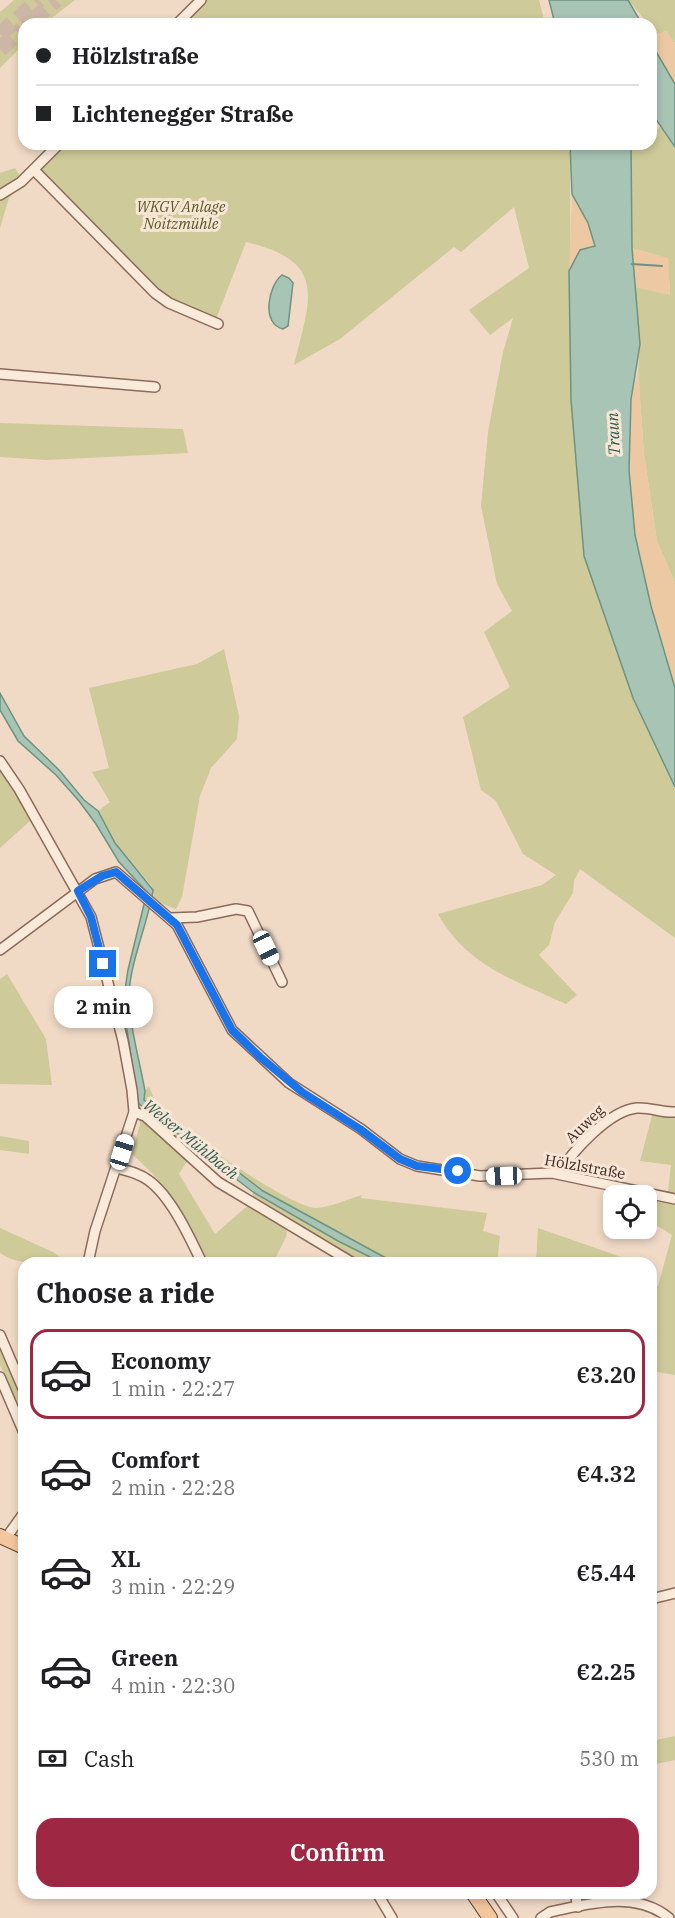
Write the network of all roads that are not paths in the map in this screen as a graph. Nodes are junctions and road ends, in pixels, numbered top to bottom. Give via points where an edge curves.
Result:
1 (201, 0) edge
2 (183, 18) edge
3 (53, 150) edge
4 (34, 170) junction
5 (0, 195) edge
6 (218, 324) dead end
7 (0, 374) edge
8 (155, 387) dead end
9 (0, 761) edge
10 (78, 891) junction
11 (171, 918) junction
12 (0, 950) edge
13 (282, 982) dead end
14 (134, 1112) junction
15 (675, 1112) edge
16 (117, 1168) junction
17 (559, 1174) junction
18 (675, 1200) edge
19 (89, 1257) edge
20 (199, 1257) edge
21 (343, 1257) edge
22 (0, 1335) edge
23 (0, 1377) edge
24 (18, 1377) edge
25 (18, 1419) edge
26 (18, 1519) edge
27 (2, 1536) edge
28 (18, 1544) edge
29 (675, 1593) edge
30 (657, 1598) edge
31 (380, 1899) edge
32 (478, 1899) edge
33 (500, 1899) edge
34 (576, 1899) edge
35 (578, 1906) junction
36 (392, 1918) edge
37 (490, 1918) edge
38 (513, 1918) edge
39 (541, 1918) edge
40 (669, 1918) edge

1 - 2 street
3 - 4 street
4 - 5 street
4 - 6 street via 155,293
7 - 8 street
9 - 10 street
10 - 11 street, Hölzlstraße via 102,876 119,873
10 - 12 street
10 - 14 street via 99,944 123,1041
11 - 13 street via 236,909 248,911
11 - 17 street, Hölzlstraße via 232,1030 290,1083 393,1155 417,1166 480,1176
14 - 16 street
14 - 21 street via 145,1116 218,1182
15 - 17 street, Auweg via 639,1108 617,1114 603,1124
16 - 19 street
16 - 20 street via 155,1185
17 - 18 street, Hölzlstraße
22 - 24 street
23 - 25 street
26 - 27 street
27 - 28 main road
29 - 30 street
31 - 36 street
32 - 37 main road
33 - 38 street
34 - 35 street
35 - 39 street
35 - 40 street via 626,1901 646,1904

